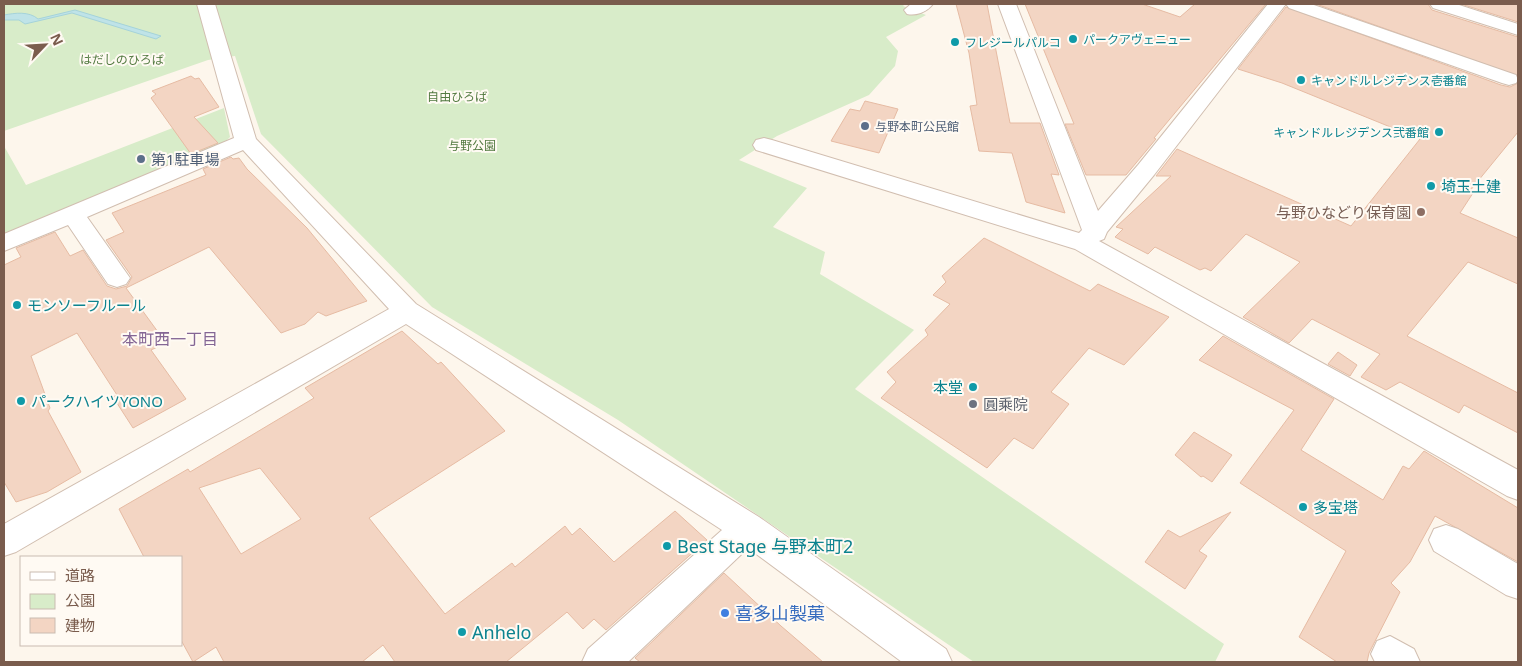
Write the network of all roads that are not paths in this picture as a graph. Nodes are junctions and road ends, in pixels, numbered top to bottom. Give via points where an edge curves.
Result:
1 (206, 4) edge
2 (1006, 4) edge
3 (1277, 4) edge
4 (1295, 4) edge
5 (1439, 4) edge
6 (1518, 30) edge
7 (1509, 79) dead end
8 (246, 141) junction
9 (764, 145) dead end
10 (72, 214) junction
11 (1090, 238) junction
12 (4, 243) edge
13 (117, 278) dead end
14 (408, 311) junction
15 (1518, 486) edge
16 (747, 528) junction
17 (1446, 540) dead end
18 (4, 541) edge
19 (1518, 583) edge
20 (601, 662) edge
21 (934, 662) edge

1 - 8 street
2 - 11 street
3 - 11 street
4 - 7 street
5 - 6 street
8 - 10 street
8 - 14 street
9 - 11 street
10 - 12 street
10 - 13 street
11 - 15 street
14 - 16 street
14 - 18 street
16 - 20 street
16 - 21 street
17 - 19 street

